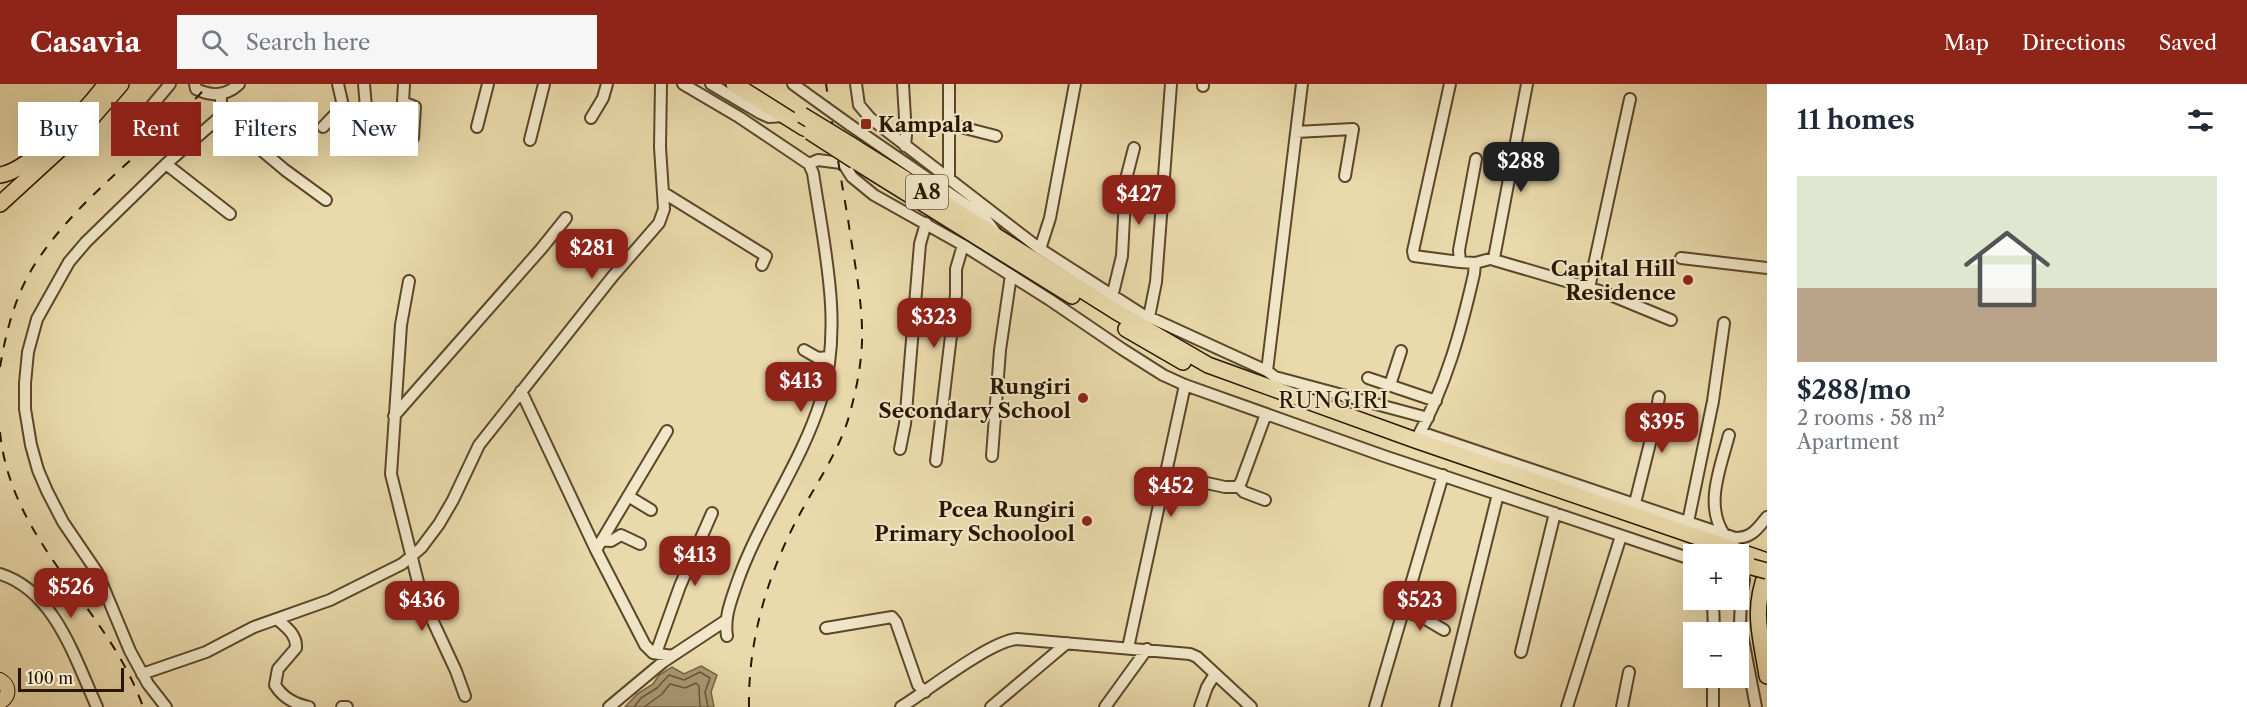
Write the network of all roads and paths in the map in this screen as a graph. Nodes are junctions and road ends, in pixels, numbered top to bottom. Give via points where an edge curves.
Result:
1 (106, 84) edge
2 (121, 84) edge
3 (170, 84) edge
4 (195, 84) edge
5 (239, 84) edge
6 (338, 84) edge
7 (364, 84) edge
8 (404, 84) edge
9 (488, 84) edge
10 (544, 84) edge
11 (607, 84) edge
12 (660, 84) edge
13 (683, 84) edge
14 (711, 84) edge
15 (734, 84) edge
16 (752, 84) edge
17 (793, 84) edge
18 (856, 84) edge
19 (903, 84) edge
20 (950, 84) edge
21 (1075, 84) edge
22 (1171, 84) edge
23 (1302, 84) edge
24 (1450, 84) edge
25 (1527, 84) edge
26 (221, 95) junction
27 (1630, 99) dead end
28 (155, 102) edge
29 (221, 102) edge
30 (366, 102) edge
31 (403, 102) edge
32 (784, 116) junction
33 (591, 118) dead end
34 (803, 121) junction
35 (213, 123) edge
36 (949, 123) junction
37 (323, 127) dead end
38 (477, 127) dead end
39 (1296, 132) junction
40 (996, 136) dead end
41 (530, 140) dead end
42 (905, 146) junction
43 (1134, 148) dead end
44 (856, 155) junction
45 (268, 156) edge
46 (1476, 159) dead end
47 (166, 164) junction
48 (809, 164) junction
49 (0, 175) edge
50 (1345, 176) dead end
51 (949, 177) junction
52 (663, 193) junction
53 (326, 200) dead end
54 (0, 204) edge
55 (230, 214) dead end
56 (984, 217) junction
57 (566, 218) dead end
58 (926, 223) junction
59 (1007, 223) junction
60 (999, 236) junction
61 (963, 245) junction
62 (1040, 249) junction
63 (1681, 258) dead end
64 (1494, 260) junction
65 (1460, 262) junction
66 (1475, 263) junction
67 (762, 265) dead end
68 (1767, 268) edge
69 (1011, 275) junction
70 (409, 281) dead end
71 (1589, 288) junction
72 (1112, 297) junction
73 (1149, 316) junction
74 (1671, 320) dead end
75 (1724, 323) dead end
76 (804, 350) dead end
77 (1401, 351) dead end
78 (829, 357) junction
79 (1267, 371) junction
80 (1368, 378) dead end
81 (1185, 385) junction
82 (1390, 386) junction
83 (521, 391) junction
84 (1659, 398) dead end
85 (1436, 401) junction
86 (1266, 414) junction
87 (394, 416) junction
88 (1428, 418) junction
89 (668, 431) dead end
90 (1729, 435) dead end
91 (1418, 436) junction
92 (900, 449) dead end
93 (992, 456) dead end
94 (936, 461) dead end
95 (1443, 475) junction
96 (1163, 482) junction
97 (1238, 486) junction
98 (1498, 494) junction
99 (628, 496) junction
100 (1265, 500) dead end
101 (1635, 503) junction
102 (651, 510) dead end
103 (712, 513) dead end
104 (1555, 513) junction
105 (1767, 517) edge
106 (1688, 522) junction
107 (1724, 534) junction
108 (1621, 536) junction
109 (640, 544) dead end
110 (1685, 544) edge
111 (599, 545) junction
112 (1683, 556) edge
113 (411, 557) junction
114 (1750, 564) edge
115 (1767, 571) edge
116 (0, 574) edge
117 (1404, 611) junction
118 (278, 620) junction
119 (725, 621) junction
120 (826, 628) dead end
121 (1444, 630) dead end
122 (727, 636) dead end
123 (1066, 643) junction
124 (1128, 648) junction
125 (1147, 649) junction
126 (1521, 652) dead end
127 (656, 653) junction
128 (672, 656) junction
129 (1629, 672) dead end
130 (142, 674) junction
131 (1215, 674) junction
132 (1767, 676) edge
133 (0, 680) edge
134 (1713, 688) edge
135 (925, 692) junction
136 (465, 696) dead end
137 (0, 702) edge
138 (97, 707) edge
139 (166, 707) edge
140 (309, 707) edge
141 (609, 707) edge
142 (901, 707) edge
143 (992, 707) edge
144 (1105, 707) edge
145 (1200, 707) edge
146 (1251, 707) edge
147 (1375, 707) edge
148 (1445, 707) edge
149 (1567, 707) edge
150 (1622, 707) edge
151 (1713, 707) edge
152 (1756, 707) edge

1 - 49 highway via 33,158
2 - 54 highway via 84,127
3 - 28 street
4 - 26 street via 202,92
5 - 26 street
6 - 37 street via 342,108
7 - 30 street
8 - 31 street
9 - 38 street
10 - 41 street
11 - 33 street
12 - 52 street
13 - 48 street
14 - 32 street via 769,117
15 - 32 highway, A8
16 - 34 highway, A8
17 - 56 street, bridge
18 - 42 street via 861,109
19 - 42 street
20 - 36 street
21 - 62 street via 1050,218
22 - 73 street via 1156,282
23 - 39 street
24 - 65 street via 1413,251 1414,256 1422,258
25 - 64 street
26 - 29 street
27 - 71 street
32 - 34 highway, A8
34 - 44 highway, A8, bridge
35 - 47 street
36 - 40 street
36 - 51 street
39 - 50 street via 1353,129
39 - 79 street
42 - 51 street
43 - 72 street via 1126,179 1122,256
44 - 60 highway, A8
44 - 110 highway, A8 via 1161,352 1188,365 1244,389
45 - 53 street
46 - 65 street via 1463,221
47 - 55 street
47 - 130 street via 69,262 38,319 28,352 25,383 25,409 38,470 55,509 97,572
48 - 58 street via 818,160 841,163 874,195
48 - 78 street via 829,275
51 - 59 street
52 - 67 street via 766,256
52 - 83 street via 663,212 655,228
56 - 59 street
56 - 60 street
57 - 87 street
58 - 61 street
58 - 92 street via 920,244
59 - 62 street
60 - 91 highway, A8 via 1208,365
61 - 69 street
61 - 94 street via 956,269
62 - 72 street
63 - 68 street
64 - 66 street
64 - 71 street
65 - 66 street
66 - 85 street via 1452,360
69 - 81 street via 1163,375
69 - 93 street via 1000,350
70 - 87 street via 401,325
71 - 74 street
72 - 73 street
73 - 79 street
75 - 106 street via 1713,401
76 - 78 street via 818,358
77 - 82 street
78 - 119 street via 821,400 753,545
79 - 88 street via 1275,377
80 - 82 street
81 - 86 street
81 - 96 street
82 - 85 street
83 - 111 street
83 - 113 street via 479,445 439,524
84 - 101 street
85 - 88 street
86 - 95 street
86 - 97 street
87 - 113 street via 391,474
88 - 91 street
89 - 99 street
90 - 107 street via 1714,505 1715,520
91 - 101 street
91 - 114 highway, A8
95 - 98 street
95 - 117 street
96 - 97 street via 1193,480
96 - 124 street
97 - 100 street
98 - 104 street
98 - 148 street
99 - 102 street
99 - 111 street
101 - 106 street
103 - 127 street
104 - 108 street
104 - 126 street
105 - 107 street via 1754,533 1744,538
106 - 107 street
108 - 112 street
108 - 149 street
109 - 111 street via 621,535
111 - 127 street via 645,645
113 - 118 street via 330,600
113 - 136 street via 422,598
114 - 115 highway, A8, bridge
114 - 152 street via 1741,597 1740,624
115 - 132 highway via 1757,620
116 - 138 street via 22,584 51,612
117 - 121 street
117 - 147 street
118 - 130 street via 206,652
118 - 140 street via 297,644 278,669 276,685 286,698
119 - 122 street
119 - 128 street
120 - 135 street via 892,617 918,685
123 - 124 street
123 - 135 street via 1004,641
123 - 143 street
124 - 125 street
125 - 131 street via 1190,654
125 - 144 street
127 - 128 street
128 - 141 street
129 - 150 street
130 - 139 street
131 - 145 street
131 - 146 street
133 - 137 main road via 8,692
134 - 151 street
135 - 142 street

